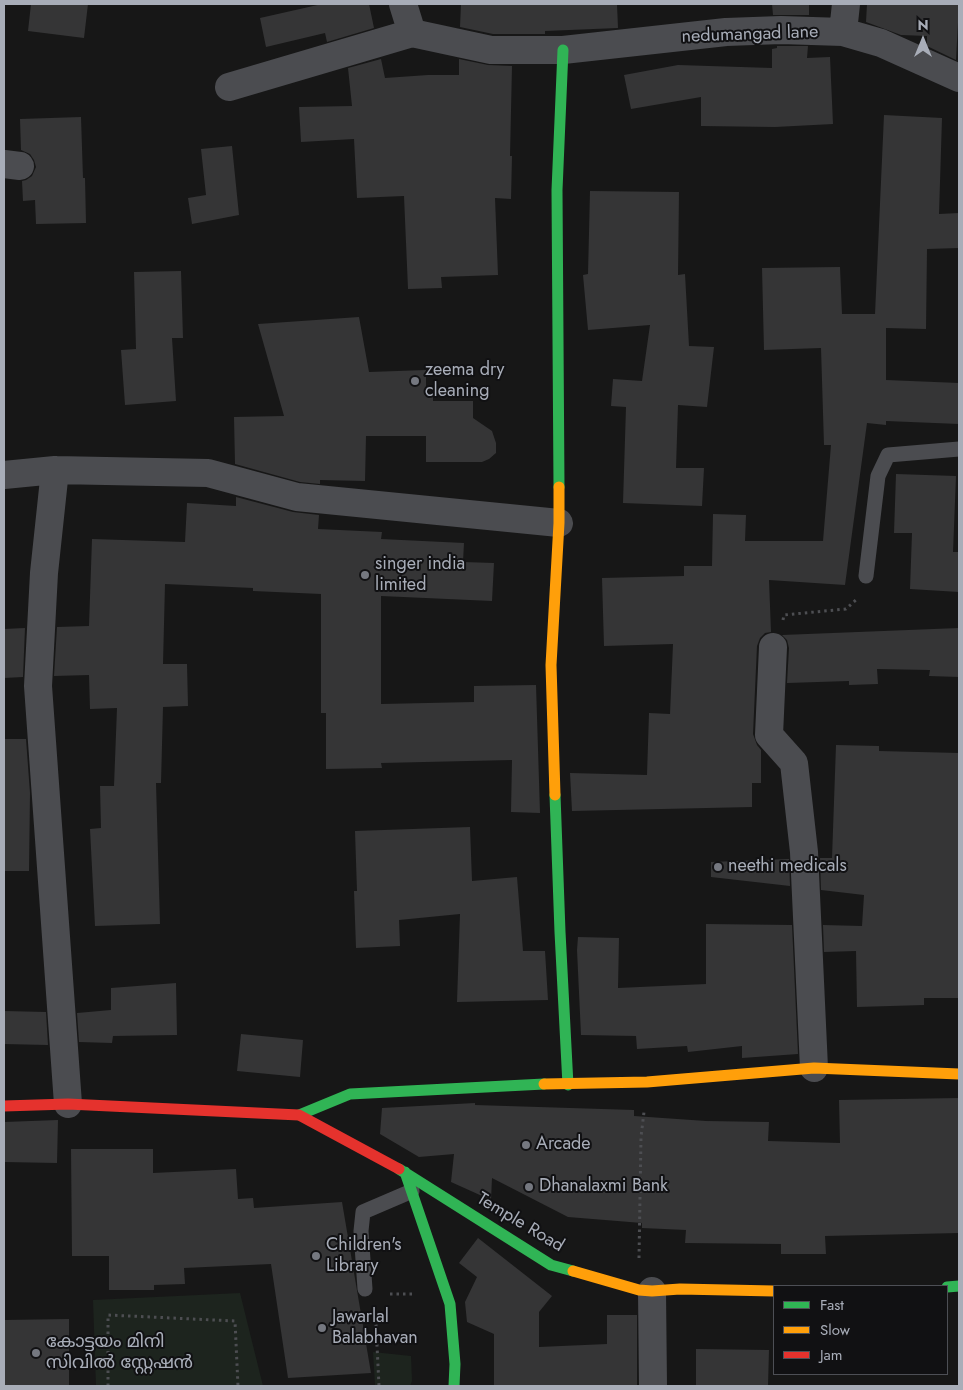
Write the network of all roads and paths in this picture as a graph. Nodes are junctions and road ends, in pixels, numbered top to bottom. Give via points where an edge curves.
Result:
1 (403, 4) edge
2 (846, 4) edge
3 (843, 32) junction
4 (412, 33) junction
5 (563, 50) junction
6 (959, 78) edge
7 (229, 87) dead end
8 (959, 449) edge
9 (55, 470) junction
10 (4, 475) edge
11 (559, 523) junction
12 (866, 576) joint
13 (773, 647) joint
14 (814, 1068) junction
15 (959, 1074) edge
16 (647, 1082) junction
17 (568, 1085) junction
18 (68, 1104) junction
19 (4, 1106) edge
20 (299, 1115) junction
21 (405, 1172) junction
22 (412, 1191) junction
23 (365, 1289) dead end
24 (645, 1290) junction
25 (773, 1291) edge
26 (372, 1310) dead end
27 (108, 1386) edge
28 (238, 1386) edge
29 (379, 1386) edge
30 (454, 1386) edge
31 (653, 1386) edge

1 - 4 street
2 - 3 street
3 - 5 street, nedumangad lane via 726,32
3 - 6 street, nedumangad lane via 881,43
4 - 5 street, nedumangad lane via 491,50
4 - 7 street
5 - 11 street via 557,190
8 - 12 lane via 888,455 878,476
9 - 10 street
9 - 11 street via 208,473 298,497
9 - 18 street via 44,573 38,686
11 - 17 street via 551,665
12 - 13 path via 859,597 846,609 784,615
13 - 14 street via 769,735 794,763 804,852
14 - 15 street
14 - 16 street
16 - 17 street
16 - 24 path via 641,1137
17 - 20 street via 350,1094
18 - 19 street
18 - 20 street
20 - 21 street, Temple Road
21 - 22 street
21 - 24 street, Temple Road via 551,1265
22 - 23 lane via 363,1212 360,1231
22 - 30 street via 450,1304
24 - 25 street, Temple Road
24 - 31 street
26 - 29 path via 376,1325
27 - 28 path via 108,1315 235,1321

